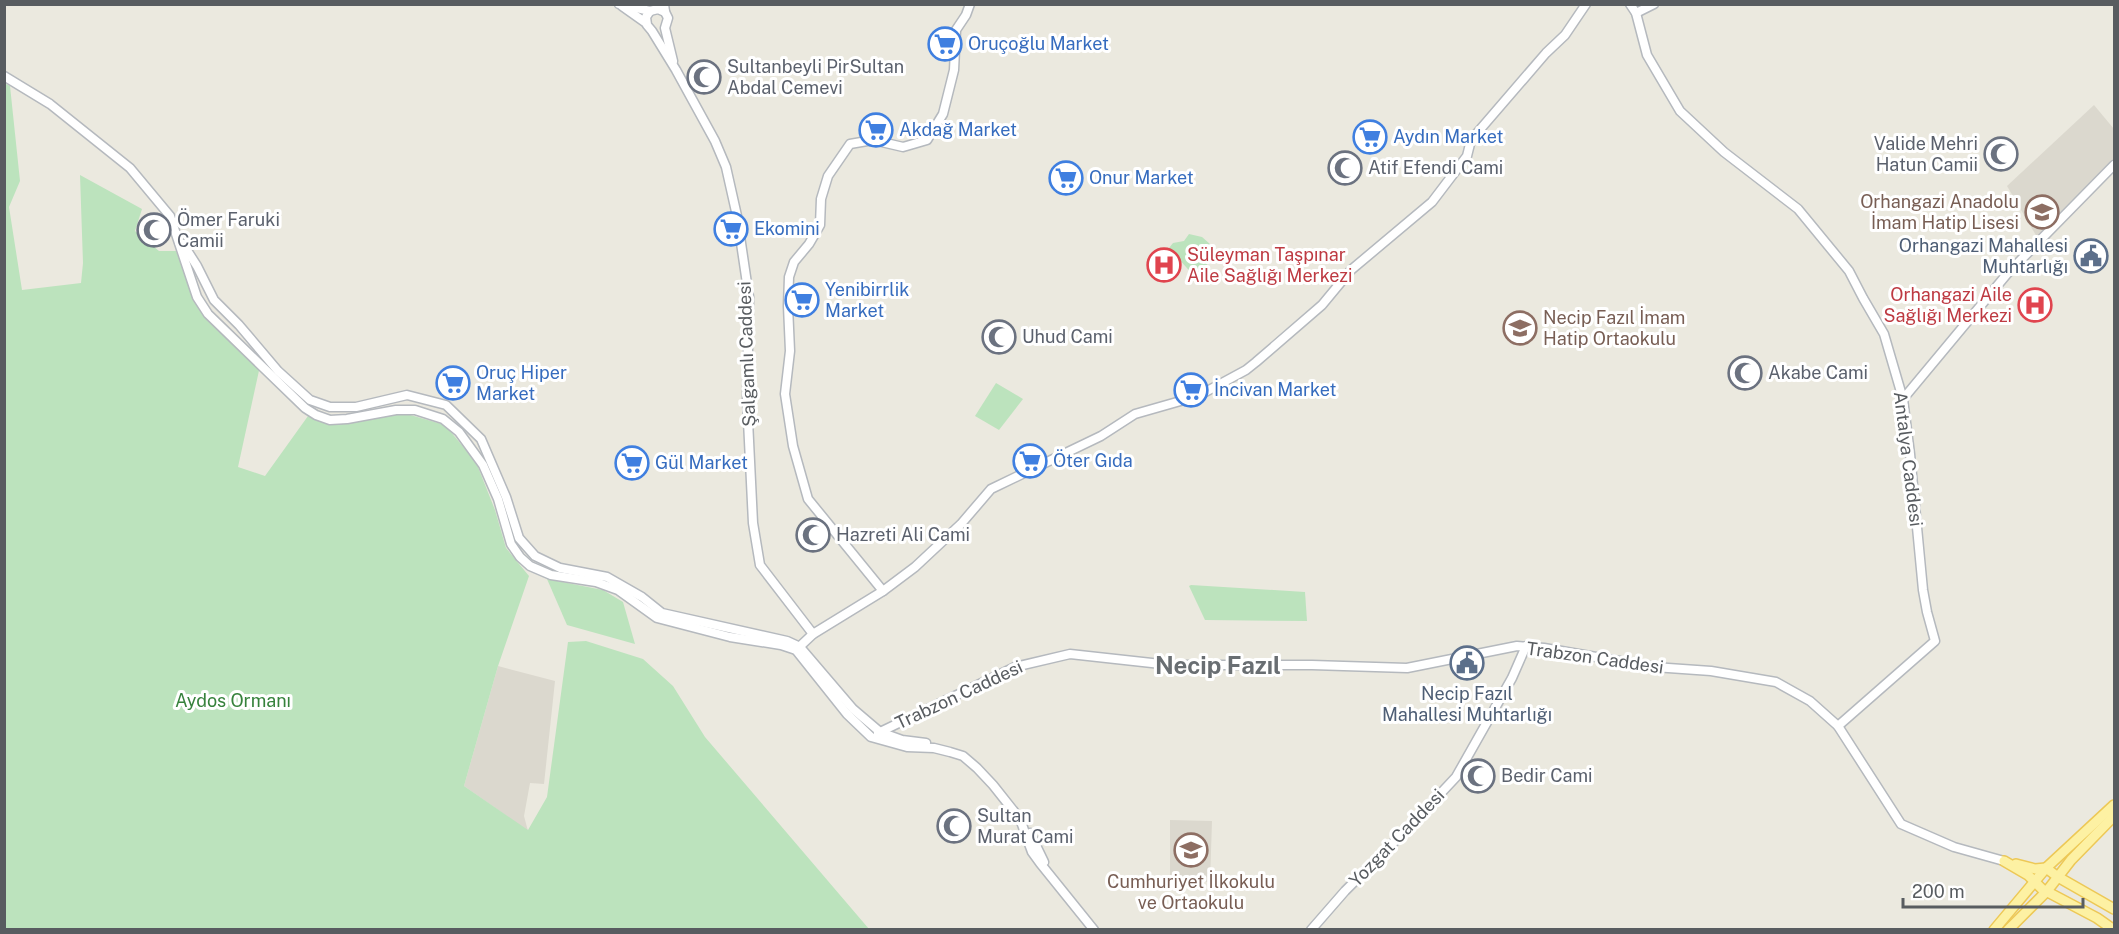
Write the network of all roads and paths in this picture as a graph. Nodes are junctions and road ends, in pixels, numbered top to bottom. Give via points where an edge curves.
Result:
1 (970, 4) edge
2 (1586, 4) edge
3 (1654, 4) edge
4 (620, 5) edge
5 (654, 8) edge
6 (665, 8) edge
7 (1638, 8) edge
8 (649, 27) junction
9 (665, 28) junction
10 (676, 70) junction
11 (4, 76) edge
12 (2115, 165) edge
13 (177, 236) junction
14 (1903, 399) junction
15 (596, 578) junction
16 (883, 591) junction
17 (813, 634) junction
18 (1526, 646) junction
19 (798, 649) junction
20 (1838, 726) junction
21 (880, 732) junction
22 (871, 736) junction
23 (2115, 805) edge
24 (2115, 816) edge
25 (2004, 861) junction
26 (2067, 864) junction
27 (2046, 868) junction
28 (2058, 877) junction
29 (2035, 881) junction
30 (2075, 887) junction
31 (2047, 891) junction
32 (2025, 896) junction
33 (2115, 909) edge
34 (1094, 930) edge
35 (1101, 930) edge
36 (1311, 930) edge
37 (1994, 930) edge
38 (2008, 930) edge
39 (2114, 930) edge

1 - 16 street via 956,30 954,70 942,114 927,140 903,147 873,140 850,144 828,176 821,199 820,225 794,262 789,277 790,351 785,394 803,485 808,499
2 - 16 street via 1565,35 1471,140 1467,156 1432,202 1351,270 1322,305 1256,362 1198,396 1135,414 1101,436 990,489 961,524
3 - 7 street
4 - 5 street
4 - 8 street
5 - 6 street
5 - 8 street via 646,17
6 - 9 street
7 - 14 street, Antalya Caddesi via 1647,55 1680,111 1724,152 1798,209 1849,271 1884,334
8 - 9 street via 659,31
8 - 10 street
9 - 10 street
10 - 17 street, Şalgamlı Caddesi via 726,167 737,216 749,297 747,398 753,523 760,565
11 - 13 street via 50,104 123,161 170,216
12 - 14 street via 2007,274
13 - 15 street via 214,300 278,372 310,399 330,407 356,407 407,395 446,405 481,439 519,538 535,556
13 - 15 street via 186,270 208,314 305,408 330,420 396,410 415,410 443,419 459,432 483,465 511,544 520,557 551,575
14 - 20 street, Antalya Caddesi via 1923,590 1935,641
15 - 19 street via 657,618
16 - 17 street
17 - 19 street
18 - 20 street, Trabzon Caddesi via 1776,682 1810,702
18 - 21 street, Trabzon Caddesi via 1407,668 1170,665 1070,654 1015,667
18 - 36 street, Yozgat Caddesi via 1456,777
19 - 21 street via 853,709
19 - 22 street via 847,714
20 - 25 street, Trabzon Caddesi via 1901,824 1954,847
21 - 22 street, Trabzon Caddesi
21 - 35 street via 965,753 988,772 1023,815 1044,862
22 - 34 street via 907,747 950,752 963,756 977,768 1020,819 1032,852
23 - 27 main road
24 - 26 main road
25 - 27 main road, Trabzon Caddesi
25 - 29 main road
25 - 32 main road via 2021,874
26 - 28 main road
26 - 30 main road
27 - 28 main road
27 - 29 main road
28 - 30 main road
28 - 31 main road
29 - 31 main road
29 - 32 main road
30 - 33 main road
31 - 38 main road
31 - 39 main road
32 - 37 main road

